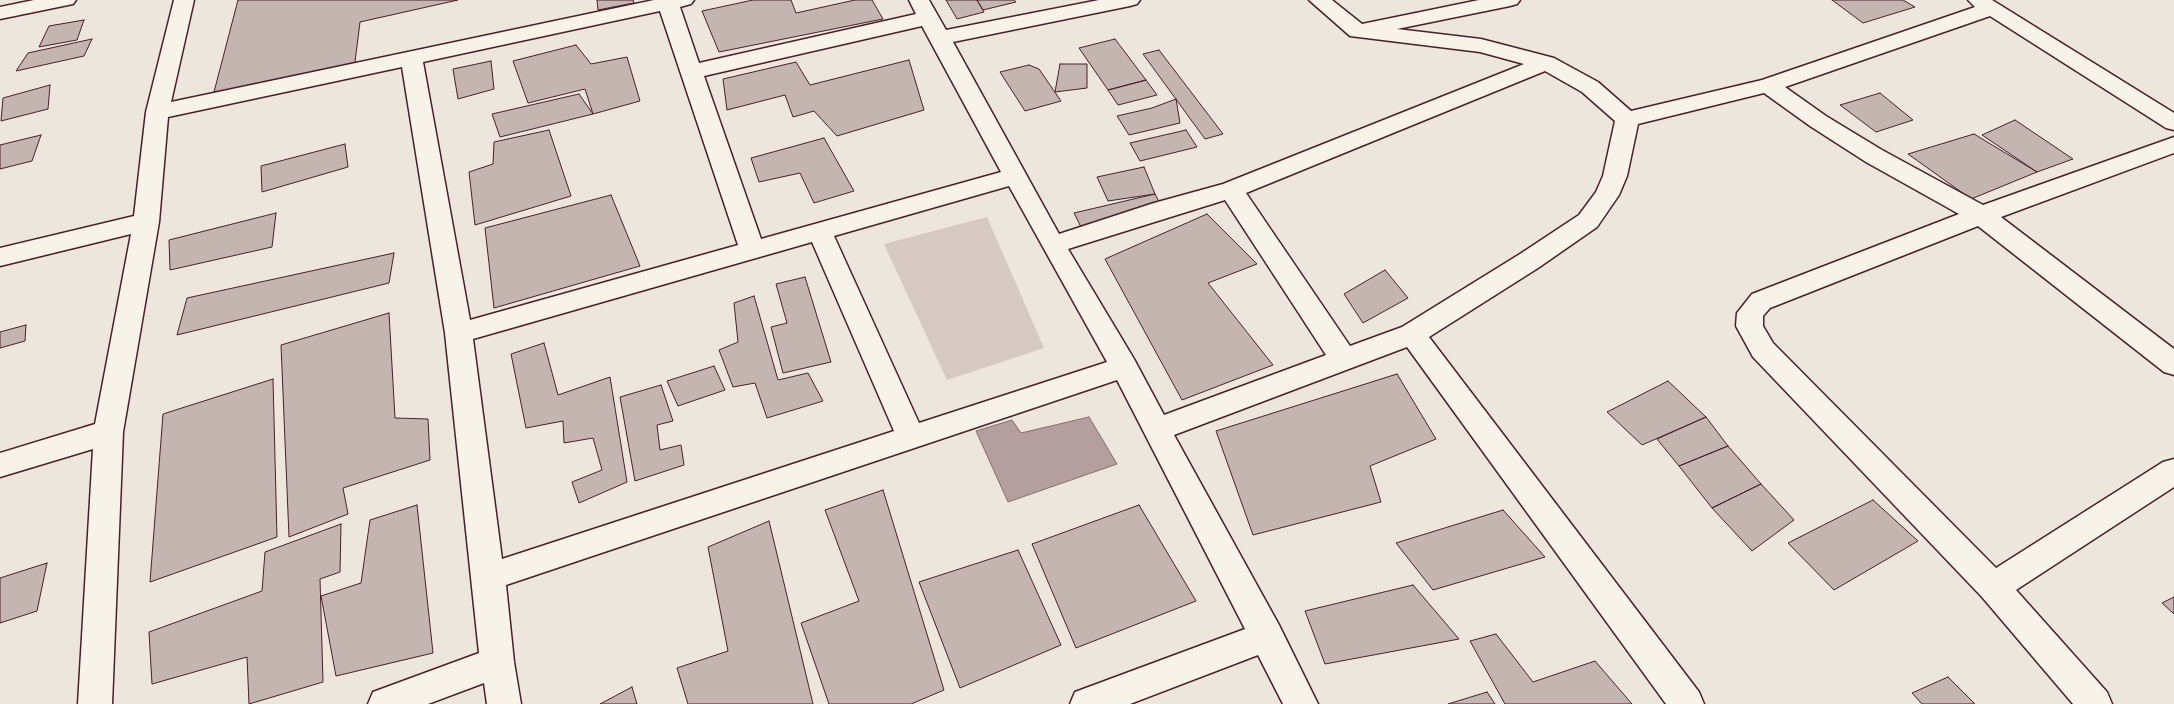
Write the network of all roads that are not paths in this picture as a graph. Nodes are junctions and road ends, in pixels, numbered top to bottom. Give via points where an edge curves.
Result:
1 (66, 0) edge
2 (184, 0) edge
3 (1130, 0) edge
4 (1319, 0) edge
5 (1510, 0) edge
6 (676, 2) edge
7 (1984, 5) edge
8 (0, 13) edge
9 (929, 19) edge
10 (1358, 31) junction
11 (411, 58) junction
12 (1546, 63) junction
13 (691, 72) junction
14 (1768, 85) junction
15 (157, 112) junction
16 (1626, 120) junction
17 (2174, 123) edge
18 (2174, 145) edge
19 (1015, 176) junction
20 (1231, 190) junction
21 (1980, 215) junction
22 (146, 222) junction
23 (819, 230) junction
24 (1053, 246) junction
25 (752, 250) junction
26 (0, 257) edge
27 (459, 333) junction
28 (1412, 334) junction
29 (1344, 359) junction
30 (2174, 364) edge
31 (1124, 367) junction
32 (1157, 429) junction
33 (108, 432) junction
34 (911, 437) junction
35 (0, 465) edge
36 (2174, 471) edge
37 (489, 577) junction
38 (1993, 587) junction
39 (1267, 636) junction
40 (497, 662) junction
41 (90, 702) edge
42 (385, 704) edge
43 (504, 704) edge
44 (1087, 704) edge
45 (1300, 704) edge
46 (1687, 704) edge
47 (2095, 704) edge

1 - 8 street
2 - 15 street
3 - 9 street
4 - 10 street
5 - 10 street
6 - 11 street
6 - 13 street
7 - 14 street
7 - 17 street
9 - 13 street
9 - 19 street
10 - 12 street via 1481,46
11 - 15 street
11 - 27 street
12 - 16 street via 1590,87
12 - 20 street
13 - 25 street
14 - 16 street
14 - 21 street via 1874,156
15 - 22 street
16 - 28 street via 1615,176 1607,196 1588,221
18 - 21 street
19 - 23 street
19 - 24 street
20 - 24 street
20 - 29 street
21 - 30 street
21 - 38 street via 1761,300 1750,313 1750,326 1763,350
22 - 26 street
22 - 33 street
23 - 25 street
23 - 34 street
24 - 31 street
25 - 27 street
27 - 37 street
28 - 29 street
28 - 46 street
29 - 32 street
31 - 32 street
31 - 34 street
32 - 39 street
33 - 35 street
33 - 41 street
34 - 37 street
36 - 38 street
37 - 40 street
38 - 47 street
39 - 44 street
39 - 45 street
40 - 42 street
40 - 43 street

